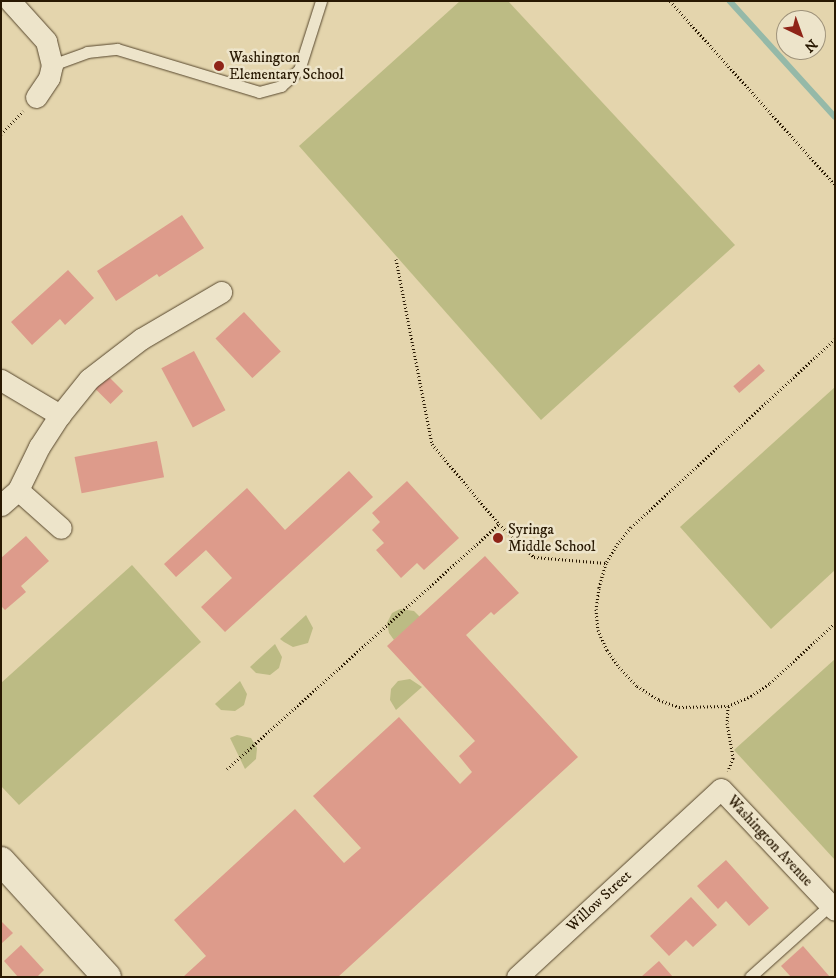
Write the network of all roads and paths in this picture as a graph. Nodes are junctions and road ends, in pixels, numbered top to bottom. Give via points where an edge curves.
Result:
1 (10, 1) edge
2 (321, 1) edge
3 (670, 1) edge
4 (52, 65) junction
5 (36, 97) joint
6 (1, 134) edge
7 (835, 185) edge
8 (396, 259) dead end
9 (221, 292) dead end
10 (835, 339) edge
11 (1, 380) edge
12 (60, 415) junction
13 (18, 490) junction
14 (1, 505) edge
15 (499, 524) junction
16 (61, 528) dead end
17 (606, 563) junction
18 (835, 623) edge
19 (728, 706) junction
20 (227, 769) dead end
21 (721, 789) junction
22 (681, 826) joint
23 (1, 861) edge
24 (832, 908) edge
25 (103, 975) edge
26 (517, 977) edge
27 (750, 977) edge

1 - 4 street via 46,41
2 - 4 lane via 299,70 282,86 259,92 117,49 87,52
3 - 7 path
4 - 5 street via 49,78
5 - 6 path
8 - 15 path via 432,444
9 - 12 street via 142,339 88,379
10 - 17 path via 631,527
11 - 12 street
12 - 13 street
13 - 14 street
13 - 16 street
15 - 17 path via 534,556
15 - 20 path
17 - 19 path via 598,588 598,630 619,667 637,686 659,700 679,707
18 - 19 path via 770,683
19 - 21 path via 727,723 733,758
21 - 22 street, Washington Avenue
21 - 24 street, Washington Avenue
22 - 26 street, Willow Street
23 - 25 street
24 - 27 lane

